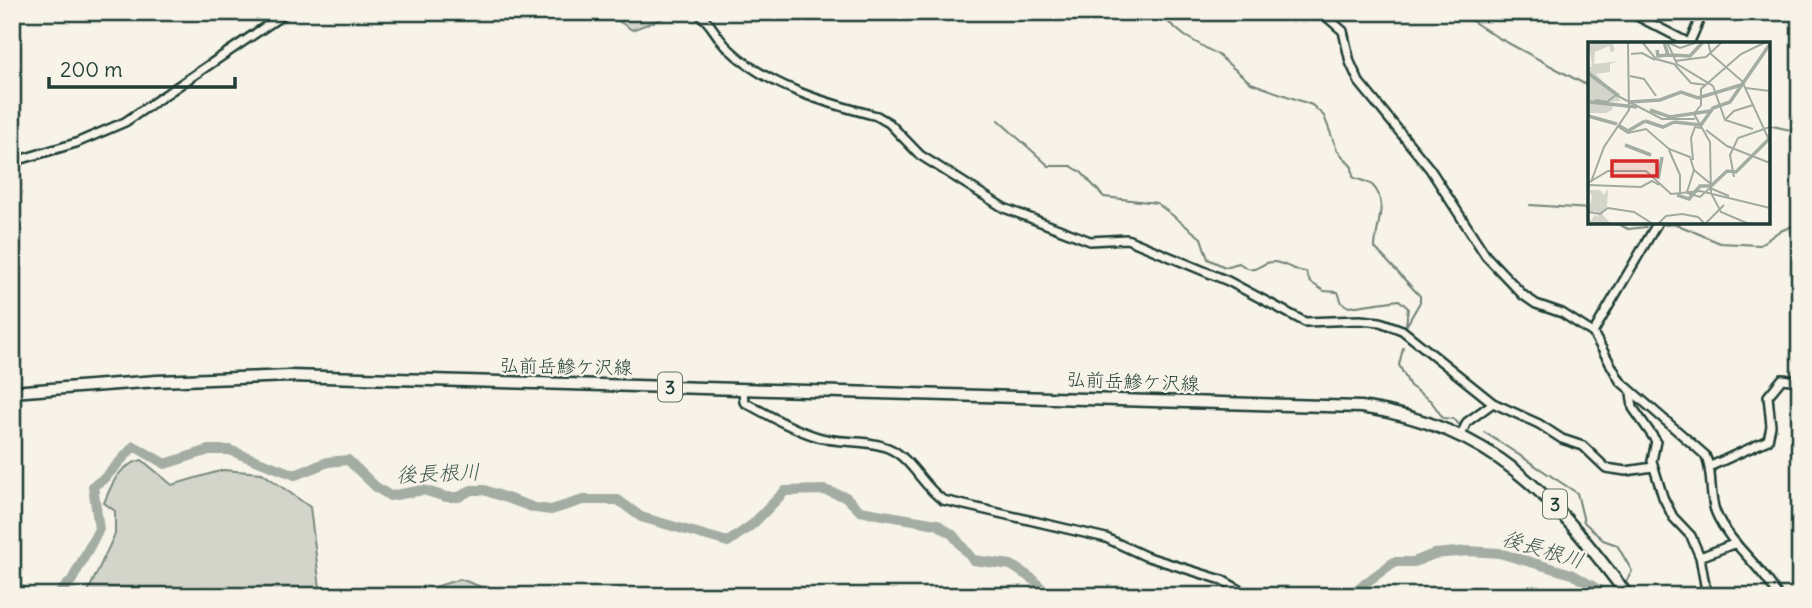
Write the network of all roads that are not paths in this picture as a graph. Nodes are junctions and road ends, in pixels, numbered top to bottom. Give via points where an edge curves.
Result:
1 (287, 12) edge
2 (697, 12) edge
3 (1321, 12) edge
4 (1629, 12) edge
5 (1703, 12) edge
6 (1687, 42) edge
7 (1689, 42) edge
8 (12, 162) edge
9 (1657, 224) edge
10 (1593, 333) junction
11 (1800, 381) edge
12 (743, 390) junction
13 (12, 392) edge
14 (1630, 392) junction
15 (1493, 403) junction
16 (1461, 435) junction
17 (1711, 466) junction
18 (1653, 467) junction
19 (1736, 543) junction
20 (1700, 558) junction
21 (1251, 596) edge
22 (1628, 596) edge
23 (1707, 596) edge
24 (1778, 596) edge

1 - 8 street via 125,122
2 - 15 street via 728,49 765,75 790,89 877,116 920,155 1004,208 1090,240 1127,239 1217,276 1305,321 1360,320 1402,330
3 - 10 street via 1343,31 1359,82 1430,169 1486,256 1523,295
4 - 6 street
5 - 7 street
9 - 10 street
10 - 14 street
11 - 17 street via 1782,379 1768,396 1768,440
12 - 13 main road, 弘前岳鰺ケ沢線 / 3 via 290,376
12 - 16 main road, 弘前岳鰺ケ沢線 / 3 via 1329,404 1395,412
12 - 21 street via 744,402 788,426 820,438 889,449 943,500 1106,538 1145,556 1222,580
14 - 17 street via 1699,449
14 - 18 street via 1633,408 1656,441
15 - 16 street via 1467,422
15 - 18 street via 1583,446 1606,468
16 - 22 main road, 3 via 1502,459 1550,499
17 - 19 street via 1716,514
18 - 20 street via 1673,517 1691,536
19 - 20 street
19 - 24 street
20 - 23 street

